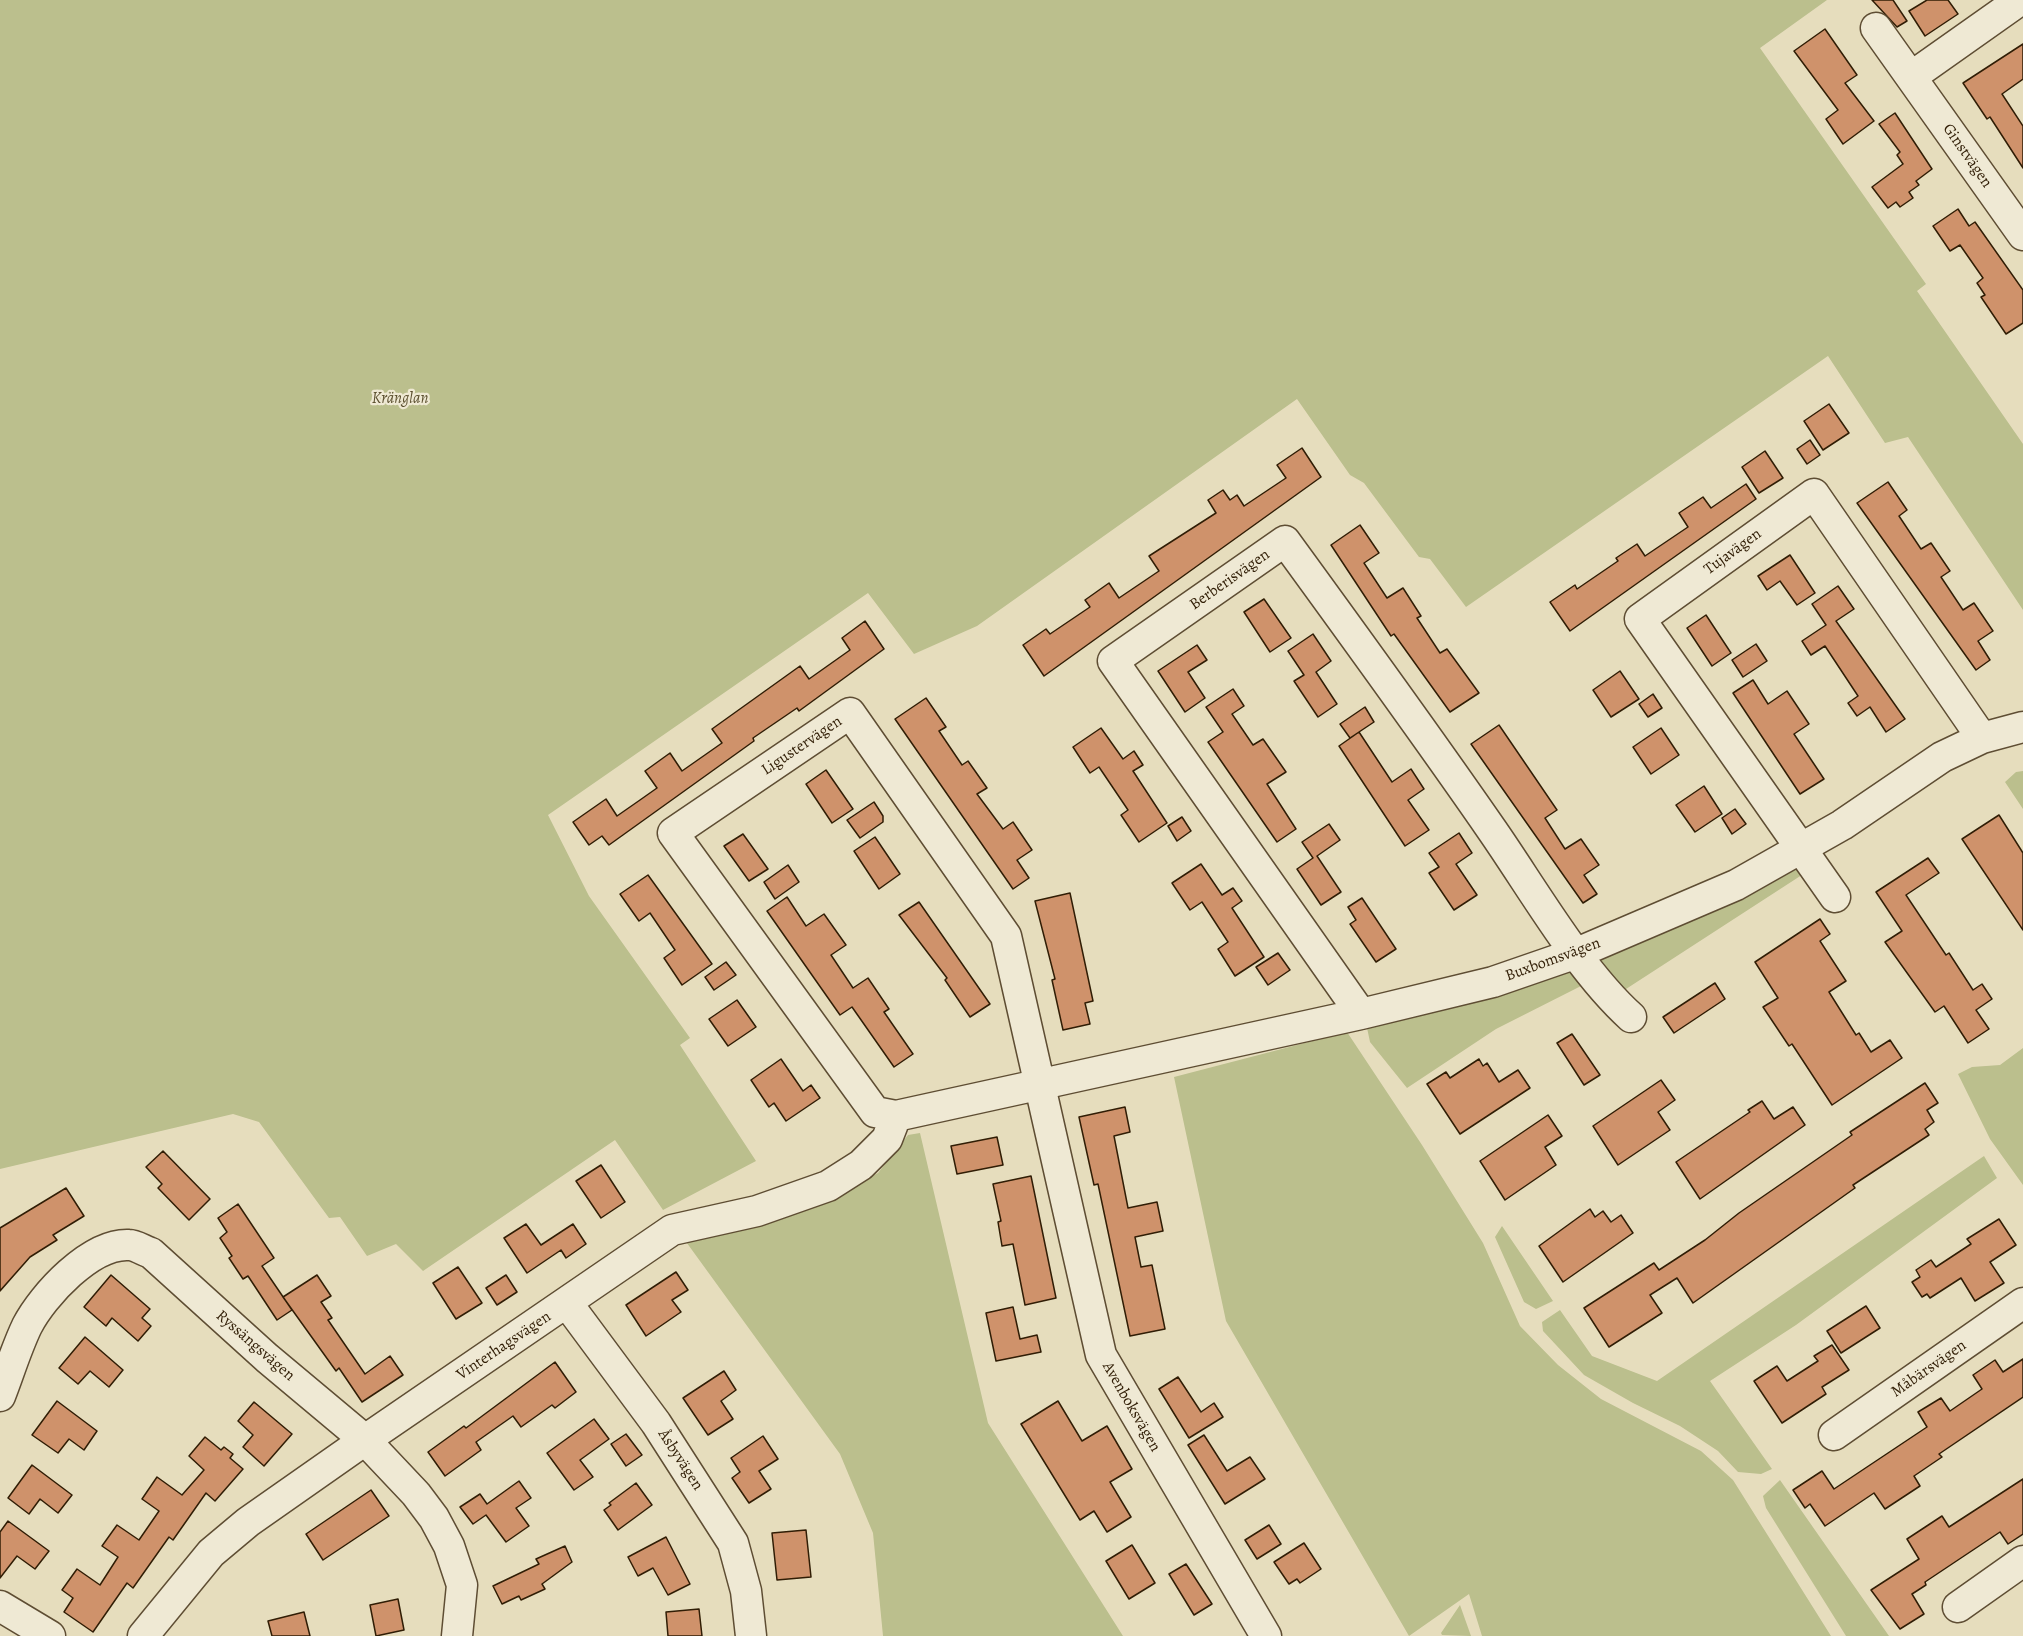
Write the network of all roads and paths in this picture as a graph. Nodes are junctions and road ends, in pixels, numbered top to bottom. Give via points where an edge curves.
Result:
1 (2020, 0) edge
2 (1876, 28) dead end
3 (1911, 77) junction
4 (2023, 236) edge
5 (2023, 727) edge
6 (1982, 738) junction
7 (1803, 849) junction
8 (1835, 897) dead end
9 (1577, 953) junction
10 (1361, 1014) junction
11 (1631, 1017) dead end
12 (1040, 1082) junction
13 (896, 1116) junction
14 (567, 1303) junction
15 (2023, 1303) edge
16 (0, 1396) edge
17 (1834, 1435) dead end
18 (365, 1440) junction
19 (2023, 1561) edge
20 (0, 1606) edge
21 (1958, 1607) dead end
22 (50, 1636) edge
23 (143, 1636) edge
24 (457, 1636) edge
25 (751, 1636) edge
26 (1266, 1636) edge

1 - 3 street
2 - 3 street, Ginstvägen
3 - 4 street, Ginstvägen
5 - 6 street, Buxbomsvägen
6 - 7 street, Buxbomsvägen via 1942,757
6 - 7 street, Tujavägen via 1814,494 1640,619
7 - 8 street
7 - 9 street, Buxbomsvägen via 1726,890
9 - 10 street, Buxbomsvägen via 1493,982
9 - 10 street, Berberisvägen via 1285,541 1113,661
9 - 11 street via 1610,998
10 - 12 street, Buxbomsvägen
12 - 13 street
12 - 13 street, Ligustervägen via 1006,936 850,713 673,833 875,1112
12 - 26 street, Avenboksvägen via 1101,1355
13 - 14 street, Vinterhagsvägen via 882,1144 861,1165 828,1186 757,1211 672,1230
14 - 18 street, Vinterhagsvägen
14 - 25 street, Åsbyvägen via 656,1423 733,1543 746,1591
15 - 17 street, Måbärsvägen
16 - 18 street, Ryssängsvägen via 28,1326 45,1299 72,1270 108,1249 130,1245 151,1253
18 - 23 street, Vinterhagsvägen via 211,1552
18 - 24 street, Ryssängsvägen via 416,1494 449,1546 462,1585
19 - 21 street
20 - 22 street

